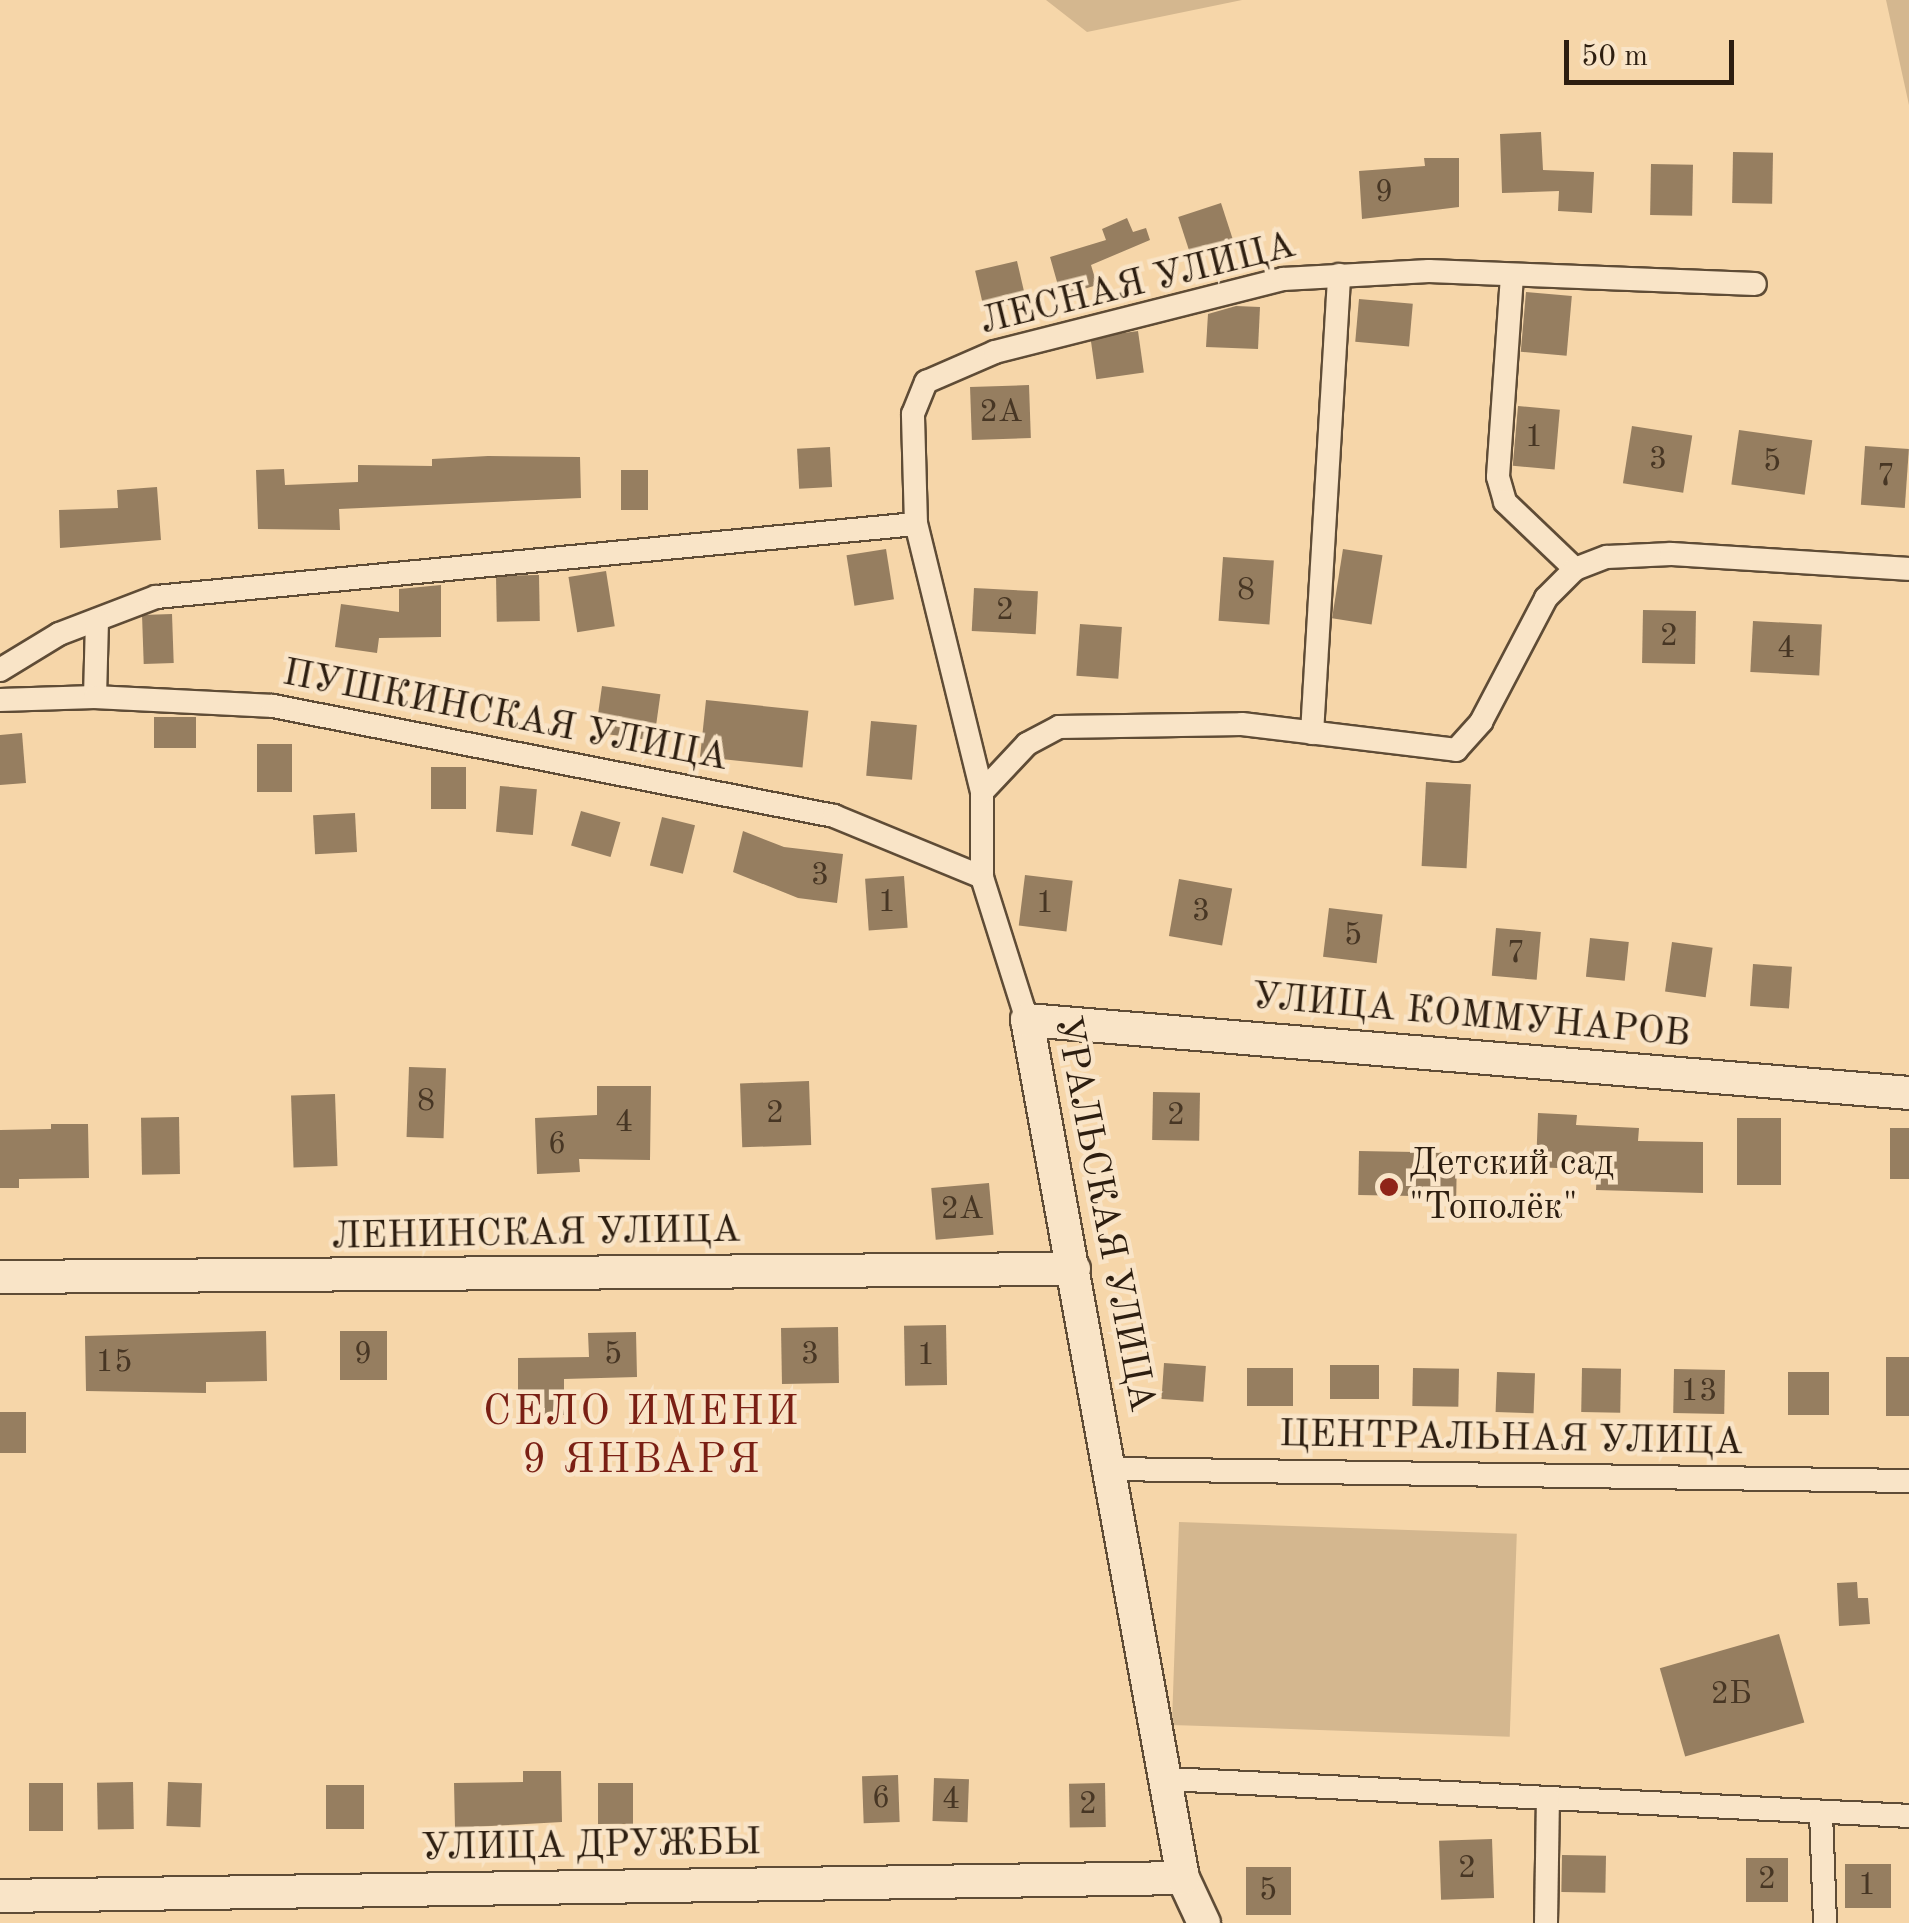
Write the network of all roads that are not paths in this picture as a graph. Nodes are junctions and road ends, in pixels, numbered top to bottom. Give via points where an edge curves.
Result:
1 (1339, 275) junction
2 (1512, 276) junction
3 (1756, 284) dead end
4 (916, 524) junction
5 (1575, 569) junction
6 (1909, 569) edge
7 (97, 620) junction
8 (0, 670) edge
9 (96, 697) junction
10 (0, 700) edge
11 (1312, 733) junction
12 (982, 792) junction
13 (982, 877) junction
14 (1027, 1020) junction
15 (1909, 1093) edge
16 (1074, 1269) junction
17 (0, 1277) edge
18 (1111, 1469) junction
19 (1909, 1481) edge
20 (1168, 1779) junction
21 (1548, 1798) junction
22 (1821, 1812) junction
23 (1909, 1816) edge
24 (1184, 1878) junction
25 (0, 1896) edge
26 (1204, 1923) edge
27 (1546, 1923) edge
28 (1825, 1923) edge

1 - 2 street, ЛЕСНАЯ УЛИЦА
1 - 4 street, ЛЕСНАЯ УЛИЦА via 1242,288 943,370 926,382 913,414
1 - 11 street
2 - 3 street, ЛЕСНАЯ УЛИЦА
2 - 5 street via 1498,477 1504,502
4 - 7 street via 156,597
4 - 12 street, УРАЛЬСКАЯ УЛИЦА
5 - 6 street via 1607,557 1670,554
5 - 11 street via 1546,598 1480,722 1456,750
7 - 8 street
7 - 9 street
9 - 10 street, ПУШКИНСКАЯ УЛИЦА
9 - 13 street, ПУШКИНСКАЯ УЛИЦА via 273,706 834,816
11 - 12 street via 1242,724 1059,727 1027,744
12 - 13 street, УРАЛЬСКАЯ УЛИЦА
13 - 14 street, УРАЛЬСКАЯ УЛИЦА
14 - 15 street, УЛИЦА КОММУНАРОВ
14 - 16 street, УРАЛЬСКАЯ УЛИЦА
16 - 17 street, ЛЕНИНСКАЯ УЛИЦА
16 - 18 street, УРАЛЬСКАЯ УЛИЦА
18 - 19 street, ЦЕНТРАЛЬНАЯ УЛИЦА
18 - 20 street, УРАЛЬСКАЯ УЛИЦА
20 - 21 street
20 - 24 street, УРАЛЬСКАЯ УЛИЦА
21 - 22 street
21 - 27 street
22 - 23 street
22 - 28 street
24 - 25 street, УЛИЦА ДРУЖБЫ
24 - 26 street, УРАЛЬСКАЯ УЛИЦА

